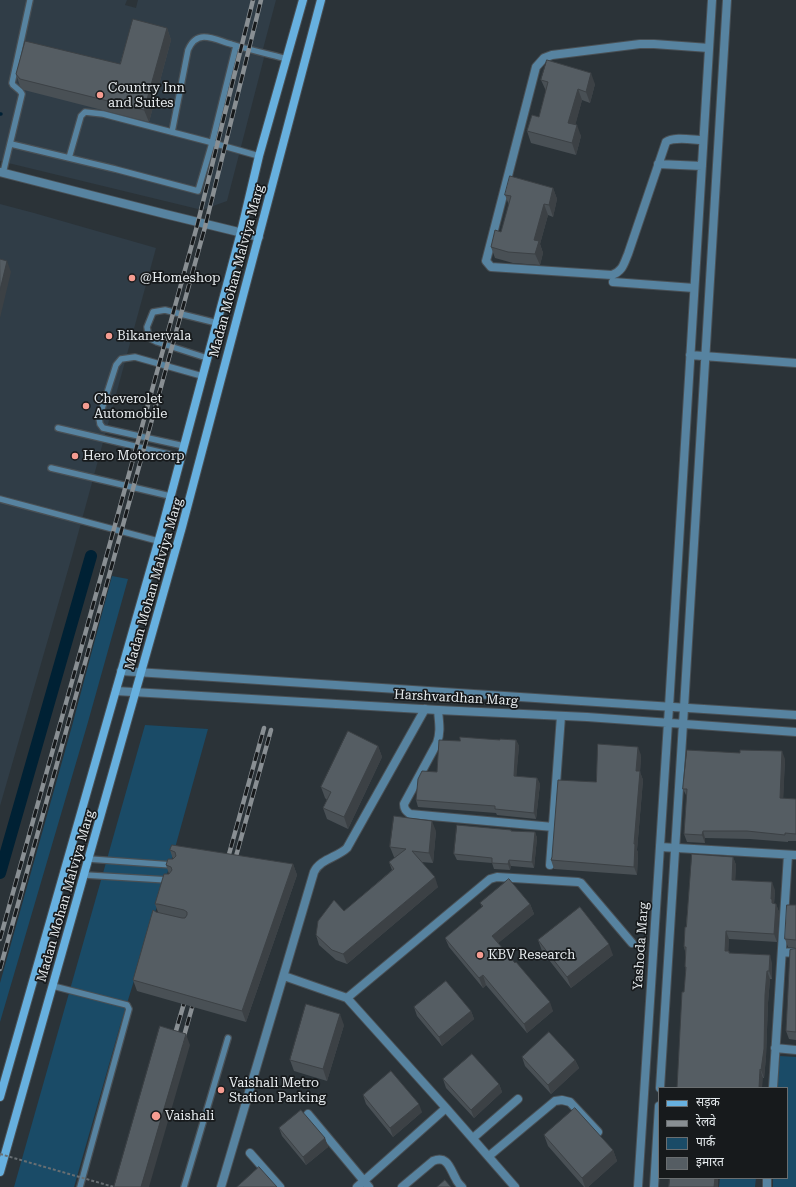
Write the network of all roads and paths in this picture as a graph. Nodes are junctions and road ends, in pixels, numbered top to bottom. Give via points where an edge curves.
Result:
1 (30, 0) edge
2 (303, 0) edge
3 (321, 0) edge
4 (712, 0) edge
5 (727, 0) edge
6 (710, 29) junction
7 (726, 29) junction
8 (236, 46) junction
9 (709, 48) junction
10 (287, 58) junction
11 (172, 132) junction
12 (703, 140) junction
13 (212, 143) junction
14 (11, 144) junction
15 (259, 156) junction
16 (69, 158) junction
17 (658, 164) junction
18 (702, 166) junction
19 (2, 173) edge
20 (241, 232) junction
21 (259, 237) junction
22 (613, 282) dead end
23 (694, 288) junction
24 (217, 323) junction
25 (690, 355) junction
26 (706, 356) junction
27 (207, 358) junction
28 (796, 363) edge
29 (202, 376) junction
30 (58, 428) dead end
31 (184, 446) junction
32 (181, 457) junction
33 (51, 468) dead end
34 (170, 496) junction
35 (0, 499) edge
36 (158, 541) junction
37 (121, 671) junction
38 (141, 673) junction
39 (116, 691) junction
40 (136, 692) junction
41 (669, 708) junction
42 (684, 708) junction
43 (425, 709) junction
44 (438, 710) junction
45 (796, 715) edge
46 (561, 716) junction
47 (668, 723) junction
48 (683, 724) junction
49 (796, 732) edge
50 (553, 828) junction
51 (660, 847) junction
52 (676, 848) junction
53 (792, 855) edge
54 (89, 859) junction
55 (550, 865) edge
56 (176, 866) edge
57 (85, 875) junction
58 (172, 881) edge
59 (632, 943) dead end
60 (782, 952) junction
61 (796, 953) edge
62 (284, 976) junction
63 (53, 986) junction
64 (348, 998) junction
65 (228, 1038) dead end
66 (776, 1048) junction
67 (796, 1050) edge
68 (660, 1087) edge
69 (773, 1087) edge
70 (0, 1097) edge
71 (518, 1099) dead end
72 (446, 1108) junction
73 (308, 1114) dead end
74 (658, 1122) edge
75 (598, 1132) edge
76 (473, 1138) junction
77 (250, 1153) dead end
78 (0, 1154) edge
79 (489, 1156) junction
80 (0, 1172) edge
81 (366, 1184) edge
82 (80, 1187) edge
83 (114, 1187) edge
84 (184, 1187) edge
85 (221, 1187) edge
86 (280, 1187) edge
87 (357, 1187) edge
88 (402, 1187) edge
89 (462, 1187) edge
90 (515, 1187) edge
91 (638, 1187) edge
92 (654, 1187) edge

1 - 14 lane via 12,81 22,94
2 - 10 main road, Madan Mohan Malviya Marg
3 - 21 main road, Madan Mohan Malviya Marg
4 - 6 street, Yashoda Marg
5 - 7 street
6 - 7 street
6 - 9 street, Yashoda Marg
7 - 26 street
8 - 10 lane
8 - 11 lane via 203,36 191,44
8 - 13 lane
9 - 12 street, Yashoda Marg
9 - 17 street via 640,44 544,58 536,67 486,261 491,267 612,275 618,273 628,254
10 - 15 main road, Madan Mohan Malviya Marg
11 - 13 lane
11 - 16 lane via 103,114 85,112 81,116
12 - 17 street via 669,140
12 - 18 street, Yashoda Marg
13 - 15 lane
13 - 16 lane via 198,191
14 - 16 lane
14 - 19 lane
15 - 20 main road, Madan Mohan Malviya Marg
17 - 18 street
18 - 23 street, Yashoda Marg
19 - 20 street
20 - 21 street
20 - 24 main road, Madan Mohan Malviya Marg
21 - 38 main road, Madan Mohan Malviya Marg
22 - 23 street
23 - 25 street, Yashoda Marg
24 - 27 main road, Madan Mohan Malviya Marg
24 - 27 lane via 166,310 153,312 147,327 149,338
25 - 26 street
25 - 41 street, Yashoda Marg
26 - 28 street
26 - 42 street
27 - 29 main road, Madan Mohan Malviya Marg
29 - 31 main road, Madan Mohan Malviya Marg
29 - 31 lane via 134,357 121,359 116,366 99,418 103,428
30 - 32 lane
31 - 32 main road, Madan Mohan Malviya Marg
32 - 34 main road, Madan Mohan Malviya Marg
33 - 34 lane
34 - 36 main road, Madan Mohan Malviya Marg
35 - 36 lane
36 - 37 main road, Madan Mohan Malviya Marg
37 - 38 street, Harshvardhan Marg
37 - 39 main road, Madan Mohan Malviya Marg
38 - 40 main road, Madan Mohan Malviya Marg
38 - 41 street, Harshvardhan Marg
39 - 40 street, Harshvardhan Marg
39 - 70 main road, Madan Mohan Malviya Marg
40 - 43 street, Harshvardhan Marg
40 - 54 main road, Madan Mohan Malviya Marg
41 - 42 street, Harshvardhan Marg
41 - 47 street, Yashoda Marg
42 - 45 street, Harshvardhan Marg
42 - 48 street
43 - 44 street, Harshvardhan Marg
43 - 62 street via 348,848 316,868
44 - 46 street, Harshvardhan Marg
44 - 50 street via 440,735 404,804 406,812
46 - 47 street, Harshvardhan Marg
46 - 50 street
47 - 48 street, Harshvardhan Marg
47 - 51 street, Yashoda Marg
48 - 49 street, Harshvardhan Marg
48 - 52 street
50 - 55 street
51 - 52 street
51 - 91 street, Yashoda Marg
52 - 53 street
52 - 68 street
53 - 60 street
54 - 56 lane
54 - 57 main road, Madan Mohan Malviya Marg
57 - 58 lane
57 - 63 main road, Madan Mohan Malviya Marg
59 - 64 street via 581,883 497,877 484,884
60 - 61 street
60 - 66 street
62 - 64 street
62 - 85 street
63 - 80 main road, Madan Mohan Malviya Marg
63 - 82 lane via 127,1005 129,1009
64 - 72 street
65 - 84 lane
66 - 67 street
66 - 69 street
71 - 76 street
72 - 76 street
72 - 81 street
73 - 81 street
74 - 92 street
75 - 79 street via 570,1102 555,1101
76 - 79 street
77 - 86 street
78 - 83 path, bridge
79 - 90 street
81 - 87 street
88 - 89 street via 433,1161 439,1159 444,1160 453,1170 456,1180

